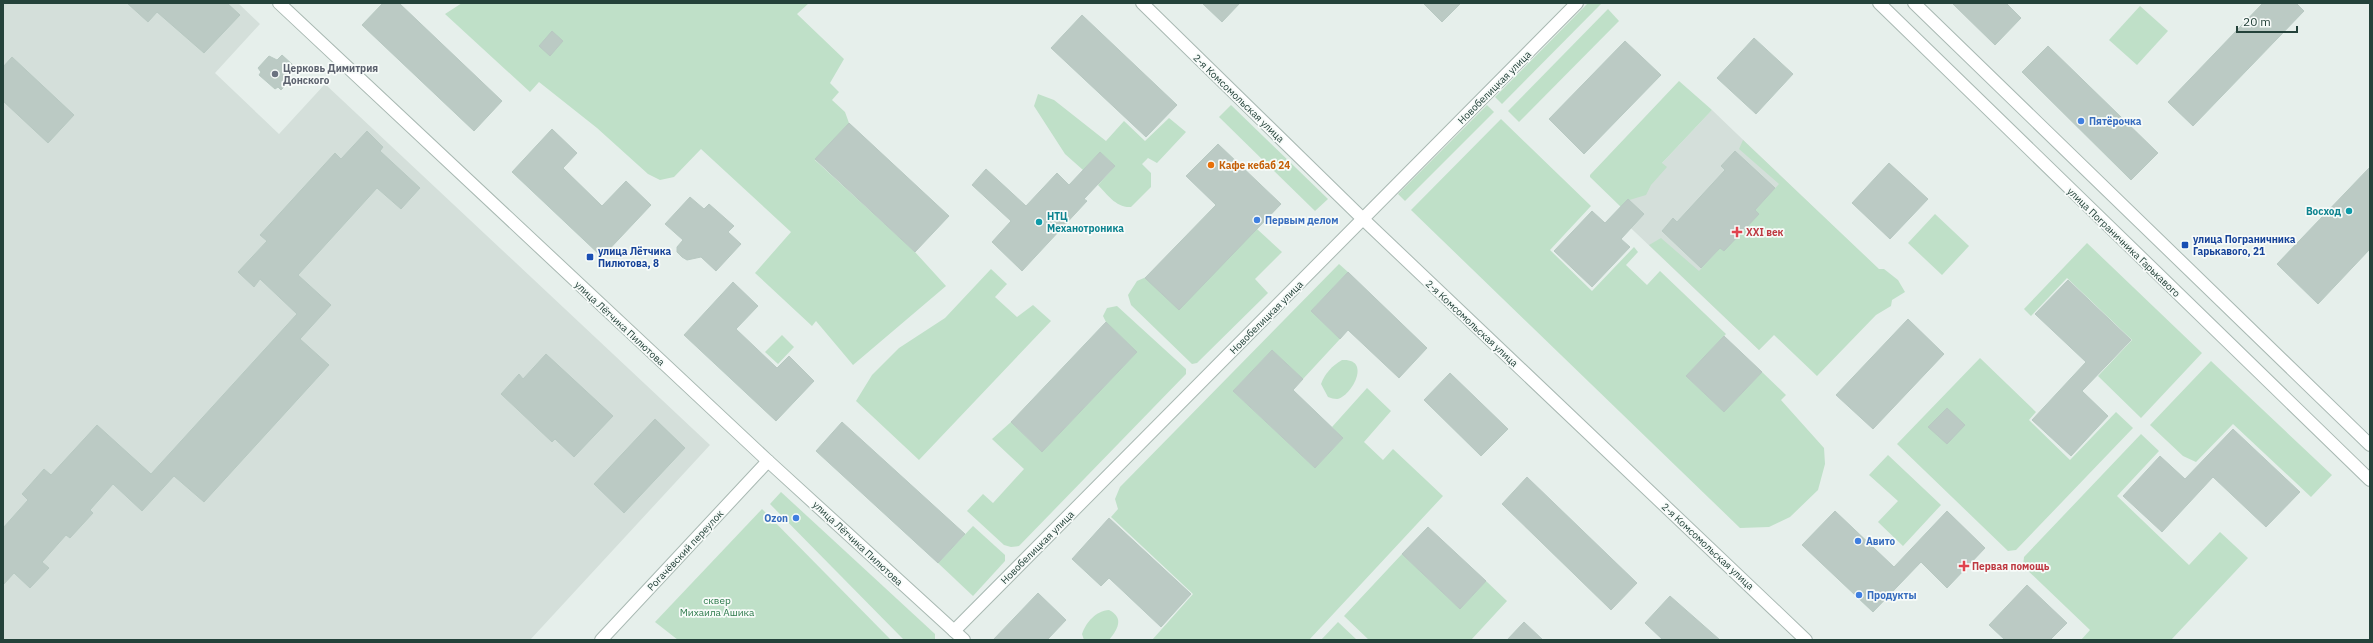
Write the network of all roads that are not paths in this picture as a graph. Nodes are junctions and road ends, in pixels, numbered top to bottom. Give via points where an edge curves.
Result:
1 (279, 3) edge
2 (1142, 3) edge
3 (1577, 3) edge
4 (1879, 3) edge
5 (1914, 3) edge
6 (1363, 219) junction
7 (2370, 445) edge
8 (768, 461) junction
9 (2370, 480) edge
10 (954, 631) junction
11 (601, 640) edge
12 (964, 640) edge
13 (1806, 640) edge

1 - 8 street, улица Лётчика Пилютова
2 - 6 street, 2-я Комсомольская улица
3 - 6 street, Новобелицкая улица
4 - 9 street, улица Пограничника Гарькавого
5 - 7 street
6 - 10 street, Новобелицкая улица
6 - 13 street, 2-я Комсомольская улица
8 - 10 street, улица Лётчика Пилютова
8 - 11 street, Рогачёвский переулок
10 - 12 street, улица Лётчика Пилютова

